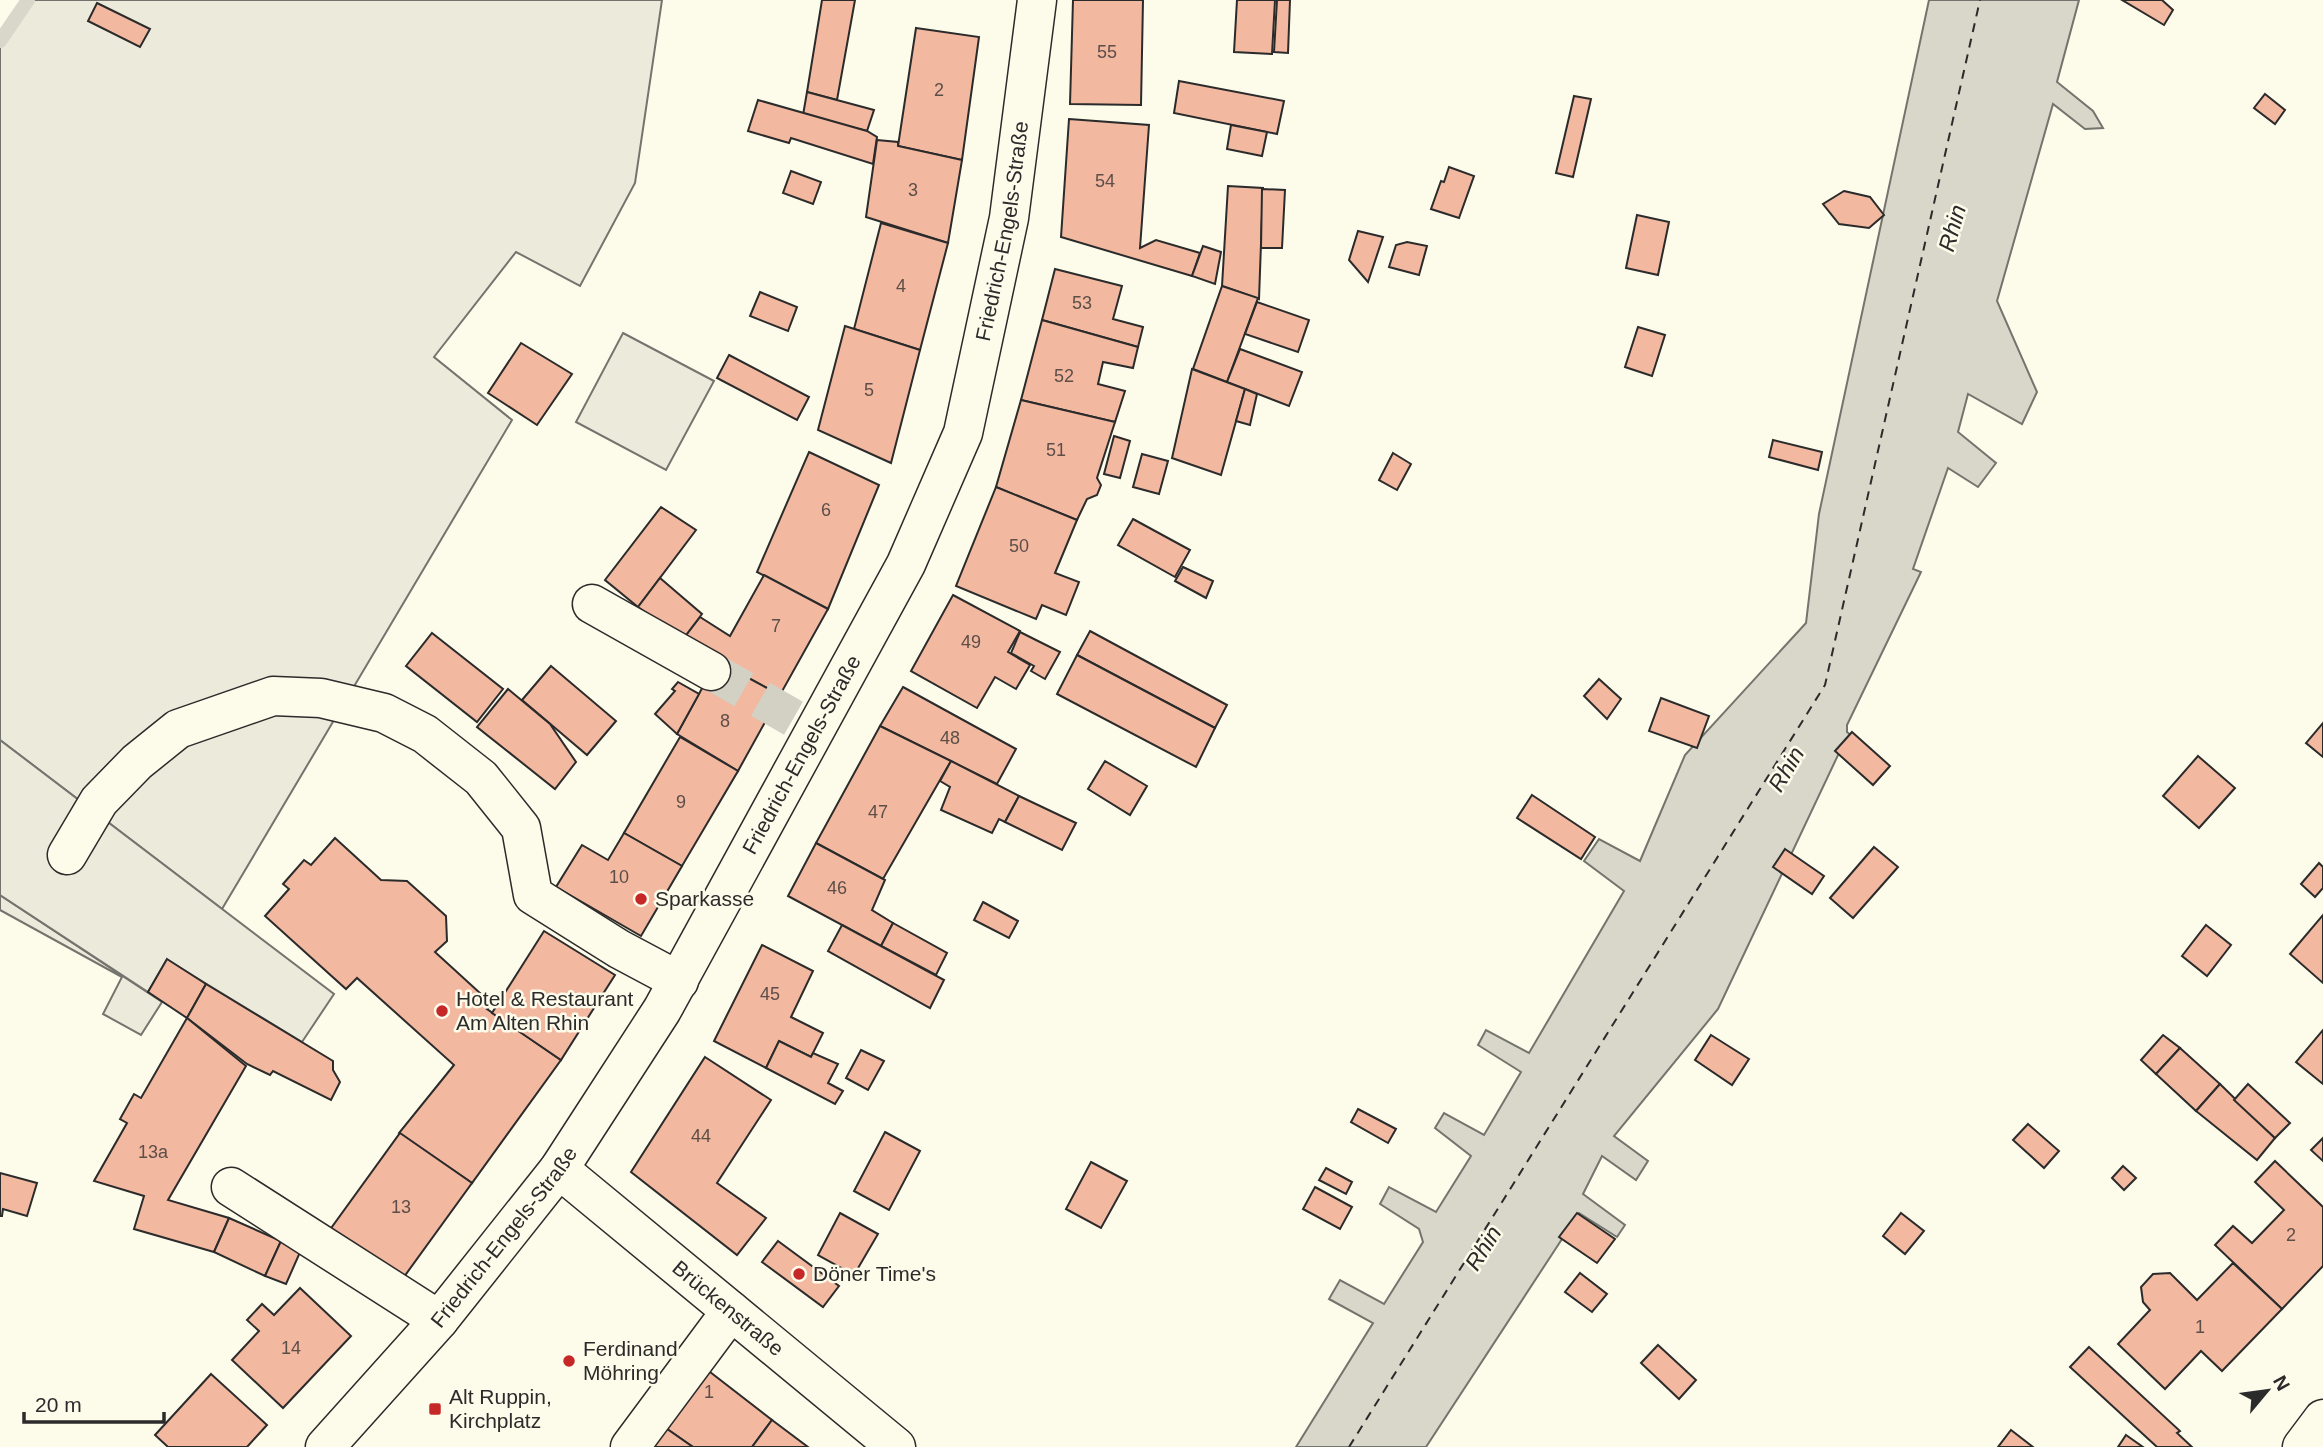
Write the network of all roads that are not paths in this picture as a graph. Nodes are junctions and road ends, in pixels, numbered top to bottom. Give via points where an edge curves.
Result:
1 (1037, 0) edge
2 (592, 604) dead end
3 (711, 671) tunnel mouth
4 (66, 855) dead end
5 (679, 981) junction
6 (559, 1170) junction
7 (231, 1187) dead end
8 (731, 1311) junction
9 (439, 1320) junction
10 (2323, 1419) edge
11 (325, 1447) edge
12 (630, 1447) edge
13 (896, 1447) edge
14 (2302, 1447) edge

1 - 5 main road, Friedrich-Engels-Straße via 1010,218 963,433 906,564
2 - 3 main road
4 - 5 main road via 99,801 178,729 273,696 321,698 384,713 425,734 481,778 521,828 533,895
5 - 6 main road, Friedrich-Engels-Straße
6 - 8 main road, Brückenstraße
6 - 9 main road, Friedrich-Engels-Straße
7 - 9 main road
8 - 12 main road
8 - 13 main road, Brückenstraße
9 - 11 main road, Friedrich-Engels-Straße
10 - 14 main road

